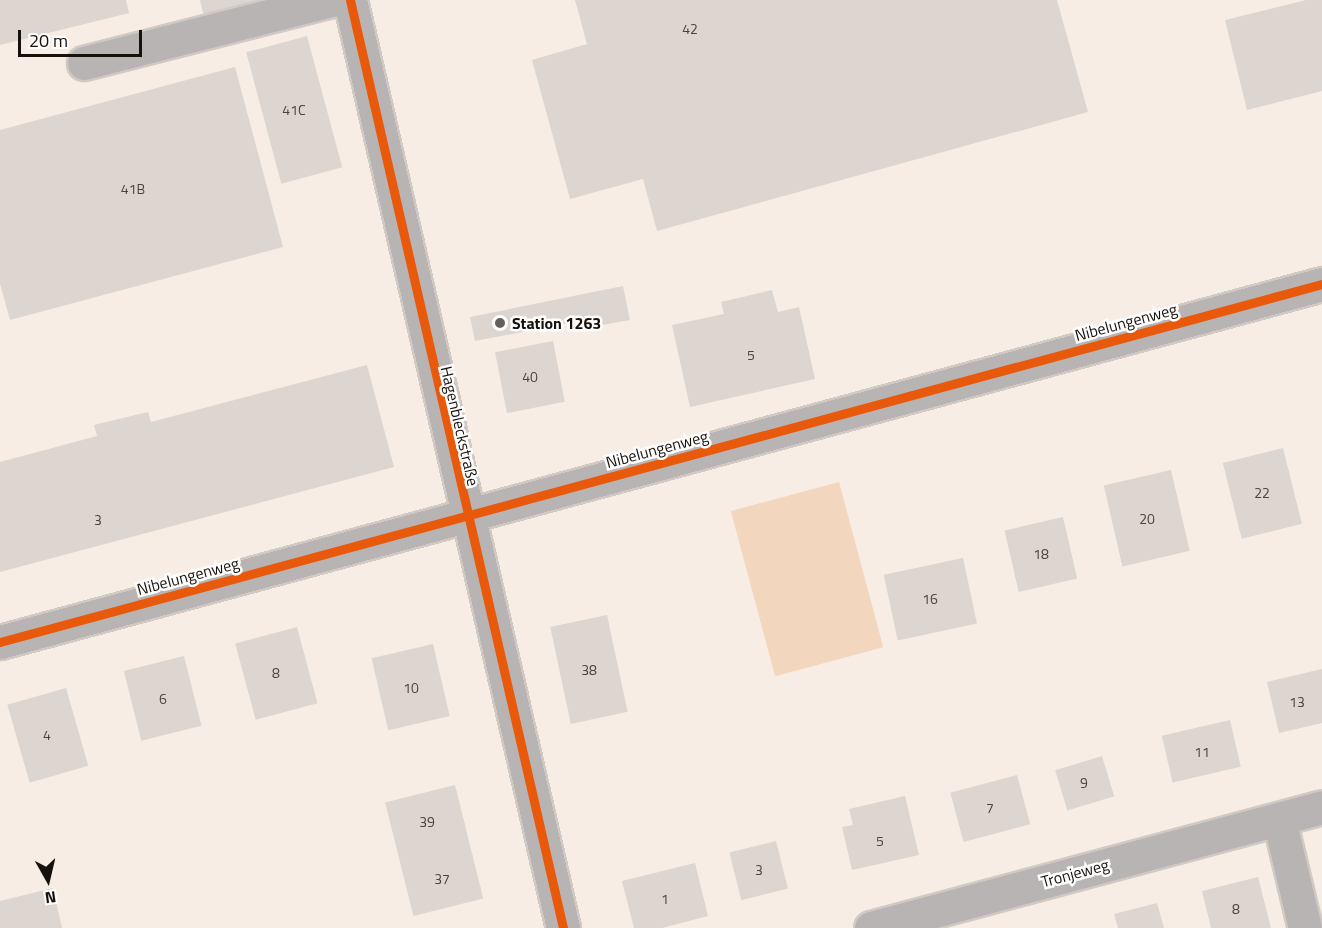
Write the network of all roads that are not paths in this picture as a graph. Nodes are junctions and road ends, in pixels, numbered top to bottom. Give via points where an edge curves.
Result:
1 (332, 0) edge
2 (350, 0) edge
3 (84, 63) dead end
4 (1322, 284) edge
5 (465, 517) junction
6 (0, 642) edge
7 (1322, 807) edge
8 (1279, 819) junction
9 (563, 928) edge
10 (871, 928) edge
11 (1305, 928) edge

1 - 3 street
2 - 5 street, Hagenbleckstraße
4 - 5 street, Nibelungenweg
5 - 6 street, Nibelungenweg
5 - 9 street, Hagenbleckstraße
7 - 8 street, Tronjeweg
8 - 10 street, Tronjeweg
8 - 11 street

